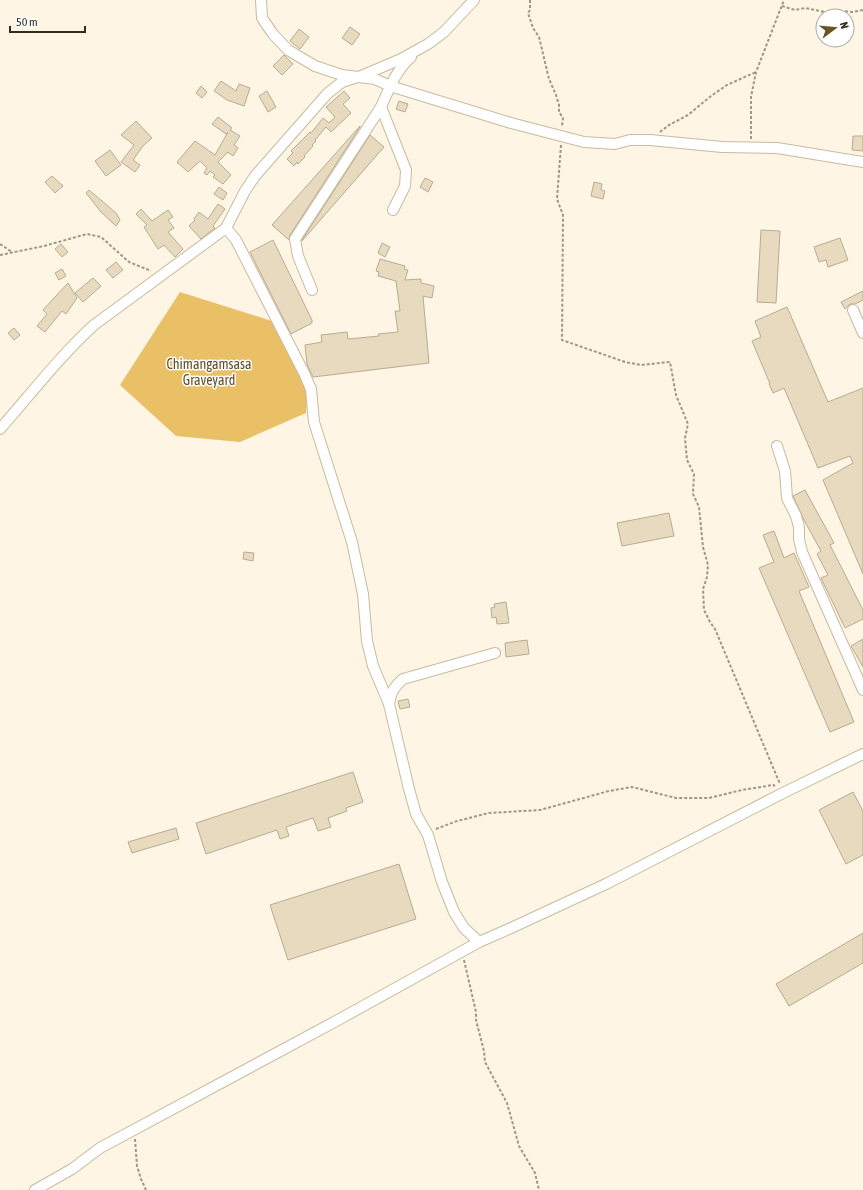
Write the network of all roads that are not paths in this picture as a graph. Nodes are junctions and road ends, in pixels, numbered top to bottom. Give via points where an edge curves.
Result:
1 (261, 0) edge
2 (474, 0) edge
3 (417, 51) junction
4 (361, 76) junction
5 (390, 86) junction
6 (381, 107) junction
7 (863, 162) edge
8 (393, 210) dead end
9 (226, 228) junction
10 (312, 290) dead end
11 (853, 310) dead end
12 (863, 333) edge
13 (0, 429) edge
14 (777, 446) dead end
15 (495, 653) dead end
16 (863, 690) edge
17 (390, 704) junction
18 (863, 754) edge
19 (479, 942) junction
20 (35, 1190) edge

1 - 4 street via 262,18 288,50 315,66 342,75
2 - 3 street via 444,32
3 - 4 street
3 - 5 street via 403,64
4 - 5 street
4 - 9 street via 342,82 304,119 255,176
5 - 6 street
5 - 7 street via 496,119 584,142 616,144 630,140 650,140 722,147 777,148
6 - 8 street via 406,170 405,186
6 - 10 street via 295,239 298,256
9 - 13 street via 81,337
9 - 17 street via 236,240 311,389 314,422 352,542 363,594 367,640 372,660
11 - 12 street
14 - 16 street via 785,471 787,498 799,527 802,552
15 - 17 street via 403,679 395,685
17 - 19 street via 416,814 428,835 454,912 464,928
18 - 19 street via 606,884
19 - 20 street via 100,1148 72,1169

